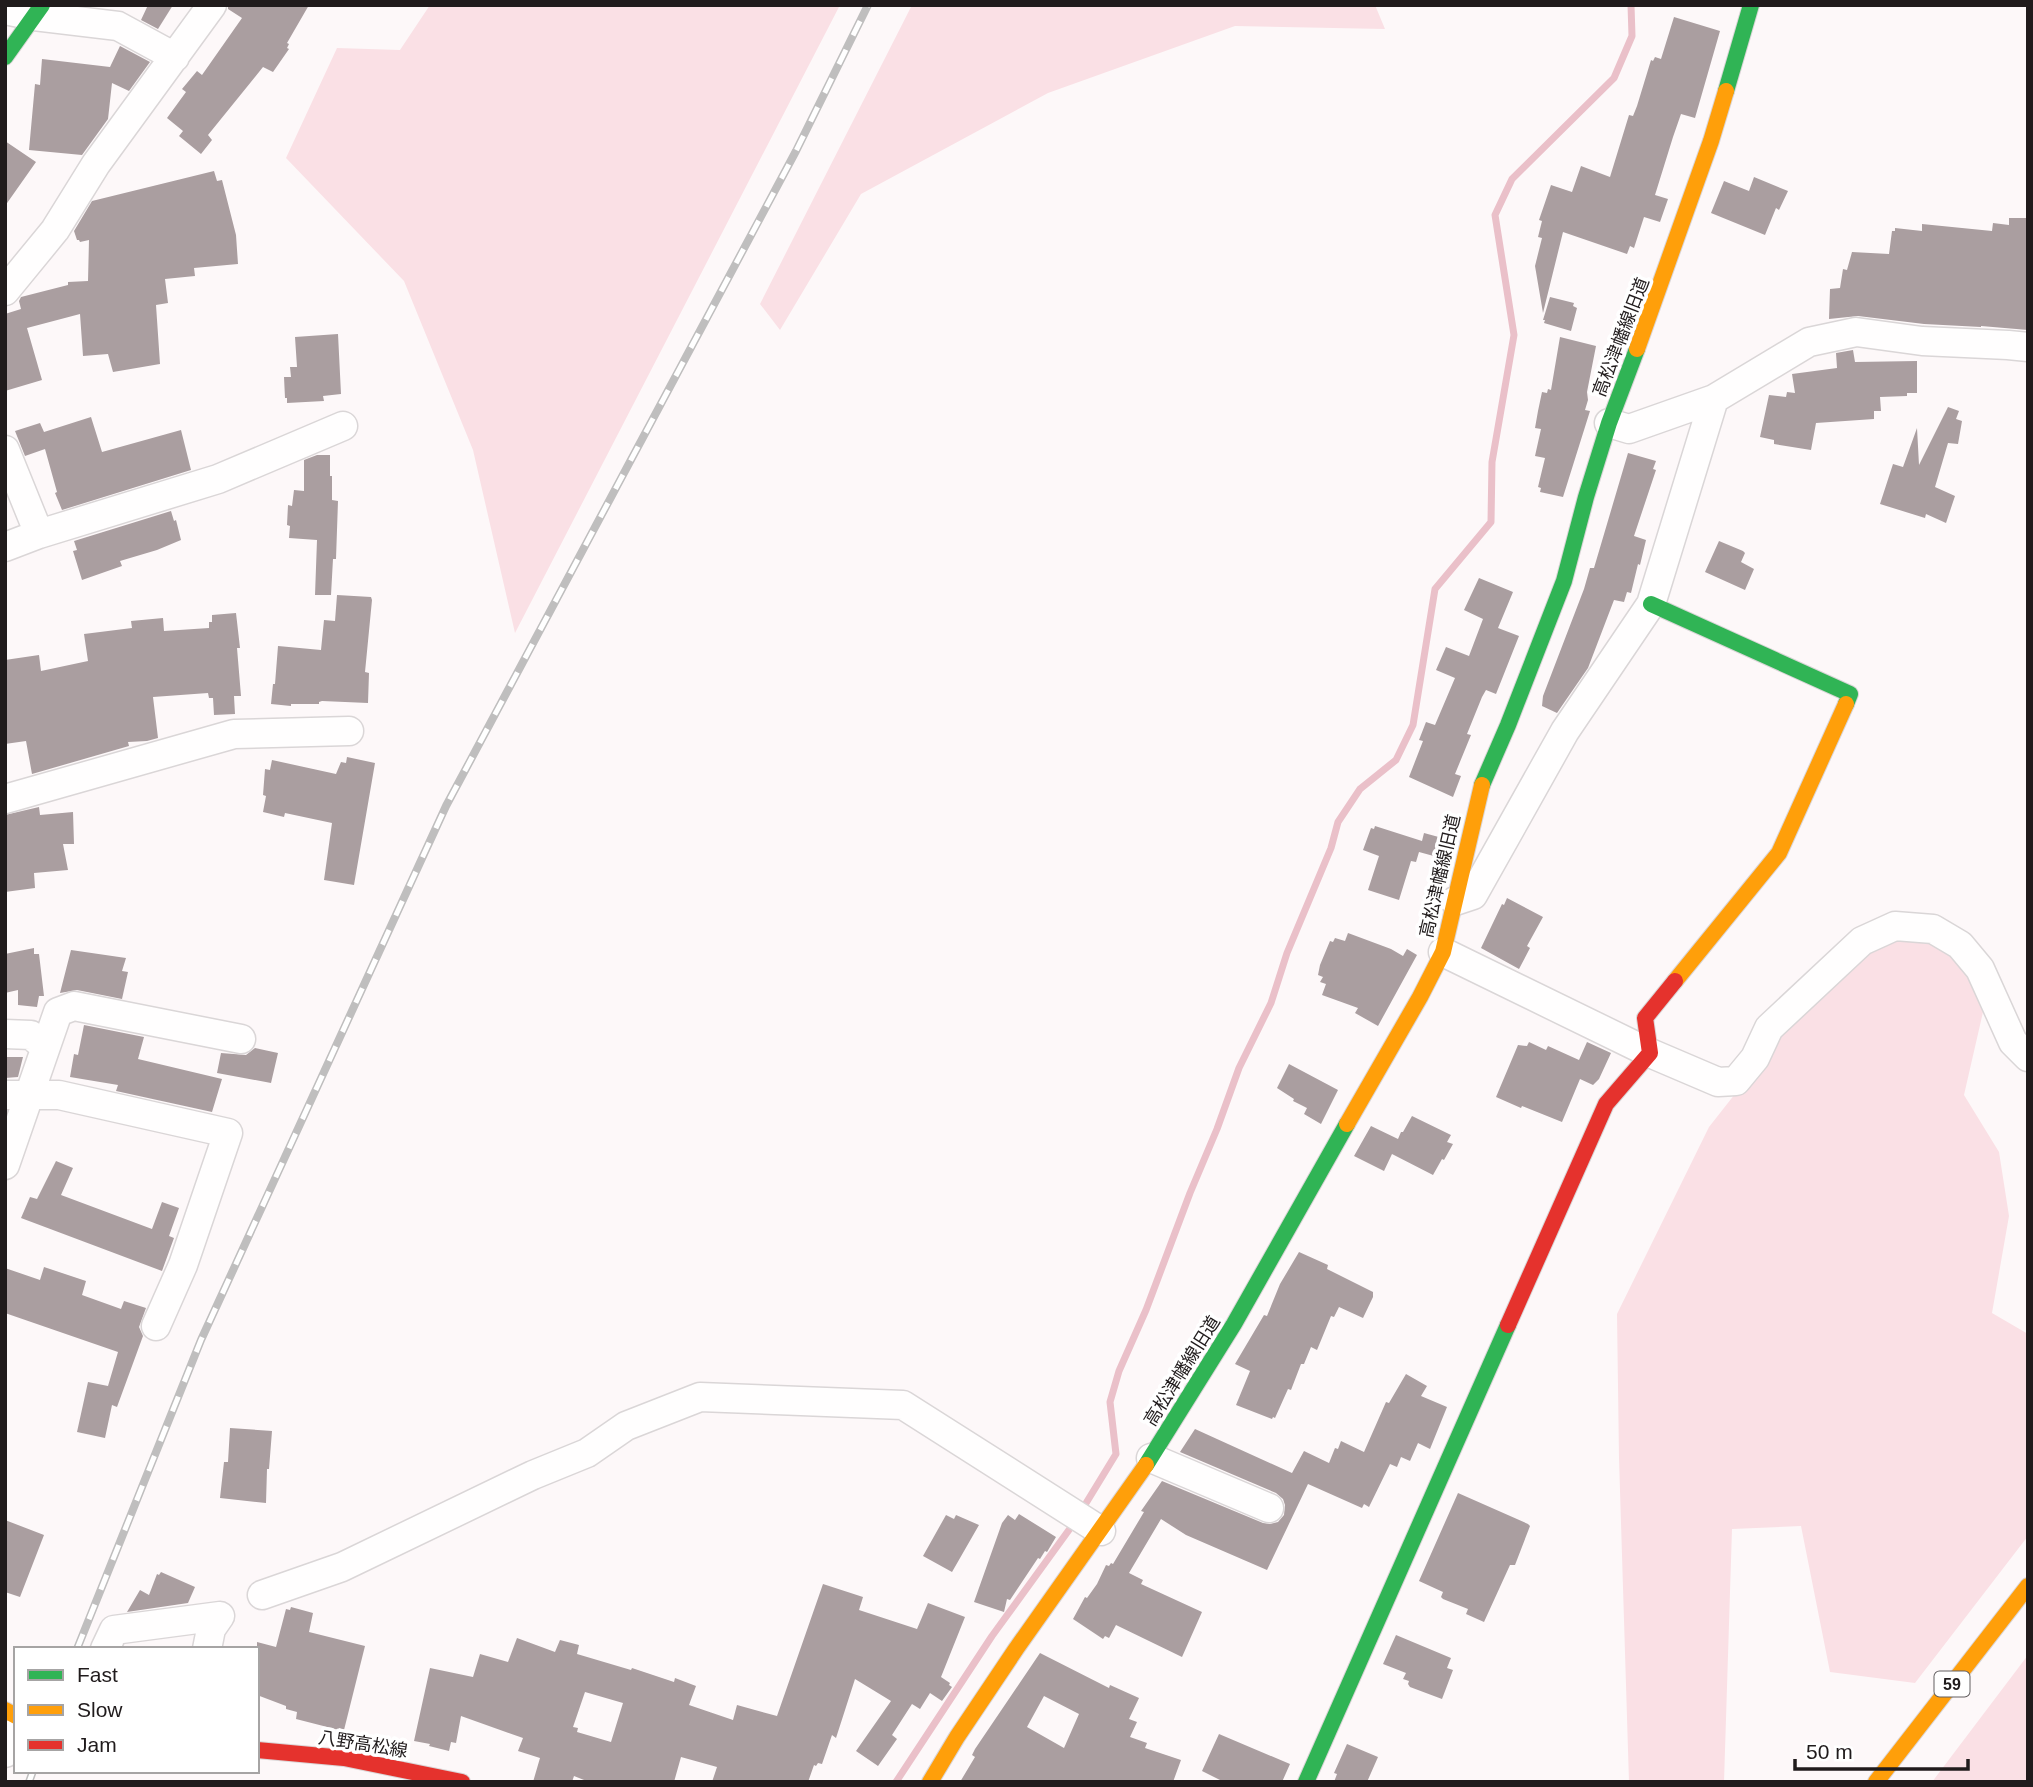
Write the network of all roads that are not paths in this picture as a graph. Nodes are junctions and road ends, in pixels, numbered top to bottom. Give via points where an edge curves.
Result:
1 (212, 5) edge
2 (1751, 5) edge
3 (5, 10) edge
4 (38, 10) edge
5 (5, 57) edge
6 (175, 57) junction
7 (5, 291) edge
8 (2028, 347) edge
9 (1714, 399) junction
10 (1609, 423) junction
11 (342, 426) dead end
12 (5, 450) edge
13 (39, 534) junction
14 (5, 547) edge
15 (1651, 604) junction
16 (349, 731) dead end
17 (5, 799) edge
18 (1455, 901) junction
19 (1443, 951) junction
20 (5, 1034) edge
21 (241, 1040) dead end
22 (45, 1047) junction
23 (1650, 1053) junction
24 (2028, 1057) edge
25 (17, 1096) edge
26 (5, 1166) edge
27 (156, 1326) dead end
28 (1152, 1458) junction
29 (1269, 1508) dead end
30 (1097, 1527) junction
31 (2028, 1586) edge
32 (262, 1595) dead end
33 (106, 1647) edge
34 (207, 1647) edge
35 (14, 1736) edge
36 (259, 1750) edge
37 (5, 1753) edge
38 (462, 1782) edge
39 (930, 1782) edge
40 (1306, 1782) edge
41 (1876, 1782) edge

1 - 6 street
2 - 10 main road, 高松津幡線旧道 via 1711,141
3 - 4 street
4 - 5 main road
4 - 6 street via 118,26
6 - 7 street via 96,164 55,230
8 - 9 street via 1856,332 1809,342
9 - 10 street via 1629,429
9 - 15 street
10 - 18 main road, 高松津幡線旧道 via 1564,581 1482,784
11 - 13 street via 218,479
12 - 13 street
13 - 14 street
15 - 18 street via 1565,731 1473,895
15 - 23 main road via 1850,694 1779,853 1645,1018
16 - 17 street via 234,734
18 - 19 main road, 高松津幡線旧道
19 - 23 street
19 - 28 main road, 高松津幡線旧道 via 1234,1324
20 - 22 street via 31,1035
21 - 22 street via 74,1006 58,1012
22 - 25 street
23 - 24 street via 1718,1082 1736,1082 1755,1058 1769,1027 1862,941 1895,926 1933,929 1960,945 1980,969 2012,1042
23 - 40 main road via 1606,1104
25 - 26 street
25 - 27 street via 58,1095 228,1133 183,1265
28 - 29 street
28 - 30 main road, 高松津幡線旧道
30 - 32 street via 903,1405 700,1397 626,1426 587,1453 342,1567
30 - 39 main road, 高松津幡線旧道
31 - 41 main road, 59
33 - 34 street via 114,1630 220,1616
35 - 37 street
36 - 38 main road, 八野高松線 via 344,1758

